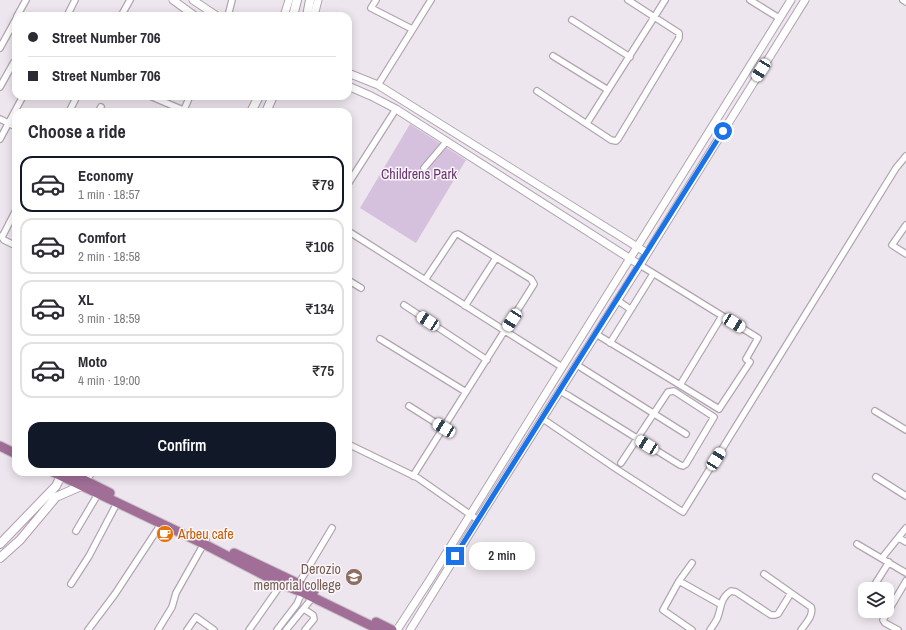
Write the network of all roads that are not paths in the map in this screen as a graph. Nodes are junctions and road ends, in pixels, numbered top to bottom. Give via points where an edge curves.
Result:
1 (26, 0) edge
2 (75, 0) edge
3 (130, 0) edge
4 (173, 0) edge
5 (193, 0) edge
6 (232, 0) edge
7 (289, 0) edge
8 (297, 0) edge
9 (310, 0) edge
10 (318, 0) edge
11 (376, 0) edge
12 (431, 0) edge
13 (628, 0) edge
14 (665, 0) edge
15 (750, 0) edge
16 (791, 0) edge
17 (805, 0) edge
18 (903, 0) edge
19 (906, 2) edge
20 (20, 12) edge
21 (69, 12) edge
22 (123, 12) edge
23 (190, 12) edge
24 (211, 12) edge
25 (229, 12) edge
26 (285, 12) edge
27 (294, 12) edge
28 (308, 12) edge
29 (315, 12) edge
30 (655, 17) junction
31 (779, 18) junction
32 (572, 20) dead end
33 (12, 26) edge
34 (412, 30) junction
35 (0, 48) edge
36 (553, 56) dead end
37 (630, 57) junction
38 (12, 65) edge
39 (352, 75) edge
40 (378, 85) junction
41 (0, 86) edge
42 (352, 88) edge
43 (608, 90) junction
44 (537, 91) dead end
45 (159, 100) edge
46 (176, 108) edge
47 (396, 109) junction
48 (12, 116) edge
49 (0, 119) edge
50 (8, 123) junction
51 (587, 123) junction
52 (12, 125) edge
53 (0, 139) edge
54 (447, 141) junction
55 (906, 156) edge
56 (424, 168) dead end
57 (352, 178) edge
58 (12, 217) edge
59 (906, 225) edge
60 (352, 234) edge
61 (1, 236) edge
62 (12, 244) edge
63 (638, 247) junction
64 (647, 252) junction
65 (906, 254) edge
66 (496, 258) junction
67 (630, 258) junction
68 (640, 265) junction
69 (653, 274) junction
70 (425, 280) junction
71 (352, 282) edge
72 (361, 288) dead end
73 (617, 300) junction
74 (404, 305) dead end
75 (465, 306) junction
76 (630, 309) junction
77 (722, 316) junction
78 (505, 331) junction
79 (596, 334) junction
80 (380, 339) dead end
81 (610, 343) junction
82 (487, 360) junction
83 (576, 365) junction
84 (562, 367) junction
85 (680, 385) junction
86 (560, 390) junction
87 (466, 392) junction
88 (410, 406) dead end
89 (875, 411) dead end
90 (653, 413) junction
91 (543, 419) junction
92 (444, 428) junction
93 (906, 430) edge
94 (686, 434) dead end
95 (636, 438) junction
96 (0, 440) edge
97 (12, 445) edge
98 (0, 446) edge
99 (352, 446) edge
100 (12, 452) edge
101 (620, 463) dead end
102 (60, 476) edge
103 (68, 476) edge
104 (88, 476) edge
105 (413, 476) junction
106 (876, 477) dead end
107 (83, 483) junction
108 (98, 494) junction
109 (906, 496) edge
110 (117, 503) junction
111 (470, 514) junction
112 (478, 520) junction
113 (161, 524) junction
114 (332, 528) dead end
115 (906, 528) edge
116 (76, 531) dead end
117 (899, 538) junction
118 (205, 542) junction
119 (906, 542) edge
120 (0, 544) edge
121 (857, 544) dead end
122 (0, 558) edge
123 (882, 558) junction
124 (889, 562) junction
125 (692, 563) dead end
126 (906, 573) edge
127 (764, 574) dead end
128 (285, 581) junction
129 (679, 581) junction
130 (906, 581) edge
131 (876, 582) edge
132 (71, 584) dead end
133 (300, 588) junction
134 (791, 593) junction
135 (313, 597) junction
136 (720, 604) junction
137 (304, 609) junction
138 (88, 630) edge
139 (158, 630) edge
140 (187, 630) edge
141 (214, 630) edge
142 (249, 630) edge
143 (277, 630) edge
144 (286, 630) edge
145 (305, 630) edge
146 (380, 630) edge
147 (392, 630) edge
148 (397, 630) edge
149 (410, 630) edge
150 (692, 630) edge
151 (710, 630) edge
152 (801, 630) edge
153 (898, 630) edge

1 - 20 street
2 - 21 street
3 - 22 street
4 - 23 street
5 - 24 street
6 - 25 street
7 - 26 street
8 - 27 main road
9 - 28 main road
10 - 29 street
11 - 34 street via 371,8
12 - 34 street
13 - 30 street
14 - 30 street
15 - 31 street
16 - 31 street
17 - 64 street
18 - 19 street
30 - 37 street
30 - 51 street via 679,33 679,38 620,137 616,141 611,140
31 - 63 street
32 - 37 street
33 - 35 street
34 - 40 street
36 - 43 street
37 - 43 street
38 - 41 street
39 - 40 street
40 - 63 street
42 - 47 street
43 - 51 street
44 - 51 street
45 - 46 street
47 - 54 street
47 - 57 street
48 - 50 street
49 - 50 street
50 - 52 street
50 - 53 street
54 - 56 street
54 - 67 street
55 - 91 street via 896,168 683,512
58 - 61 street
59 - 65 street via 892,245
60 - 70 street
61 - 62 street
63 - 64 street
63 - 67 street
64 - 68 street
66 - 70 street via 458,234
66 - 75 street
66 - 78 street via 531,279 534,284
67 - 68 street
67 - 84 street
68 - 69 street
68 - 73 street
69 - 76 street
69 - 77 street
70 - 75 street
71 - 72 street
73 - 76 street
73 - 79 street
74 - 82 street
75 - 78 street
76 - 81 street
77 - 85 street
77 - 85 street via 758,338 746,359 750,362 719,409
78 - 82 street
78 - 84 street
79 - 81 street
79 - 83 street
80 - 87 street
81 - 85 street
82 - 87 street
83 - 86 street
83 - 90 street
84 - 111 street
86 - 91 street
86 - 95 street
87 - 92 street
88 - 92 street
89 - 93 street
90 - 94 street
90 - 95 street
90 - 95 street via 668,392 674,391 714,417 683,466
91 - 112 street
92 - 105 street
95 - 101 street
96 - 97 main road
98 - 100 main road
99 - 105 street
102 - 120 main road via 56,486
103 - 107 main road
104 - 107 main road
105 - 111 street
106 - 109 street
107 - 108 main road
107 - 118 main road
107 - 122 main road via 56,497 20,540
108 - 110 main road
108 - 116 street
110 - 113 main road
110 - 132 street
111 - 112 street
111 - 148 street
112 - 149 street
113 - 118 main road
113 - 138 street
114 - 133 street
115 - 117 street
117 - 119 street
117 - 123 street
118 - 128 main road
118 - 139 street
121 - 123 street
123 - 124 street
124 - 126 street
124 - 131 street
125 - 129 street
127 - 134 street
128 - 133 main road
128 - 142 street
129 - 136 street
129 - 150 street via 663,610
130 - 153 street via 883,620
133 - 135 main road
133 - 143 street via 297,604
133 - 147 main road
134 - 136 street via 775,615 771,615 736,592 728,593
134 - 152 street via 812,610
135 - 137 street
135 - 146 main road
136 - 151 street via 717,619
137 - 144 street
137 - 145 street via 313,615 314,619
140 - 141 street via 196,617

